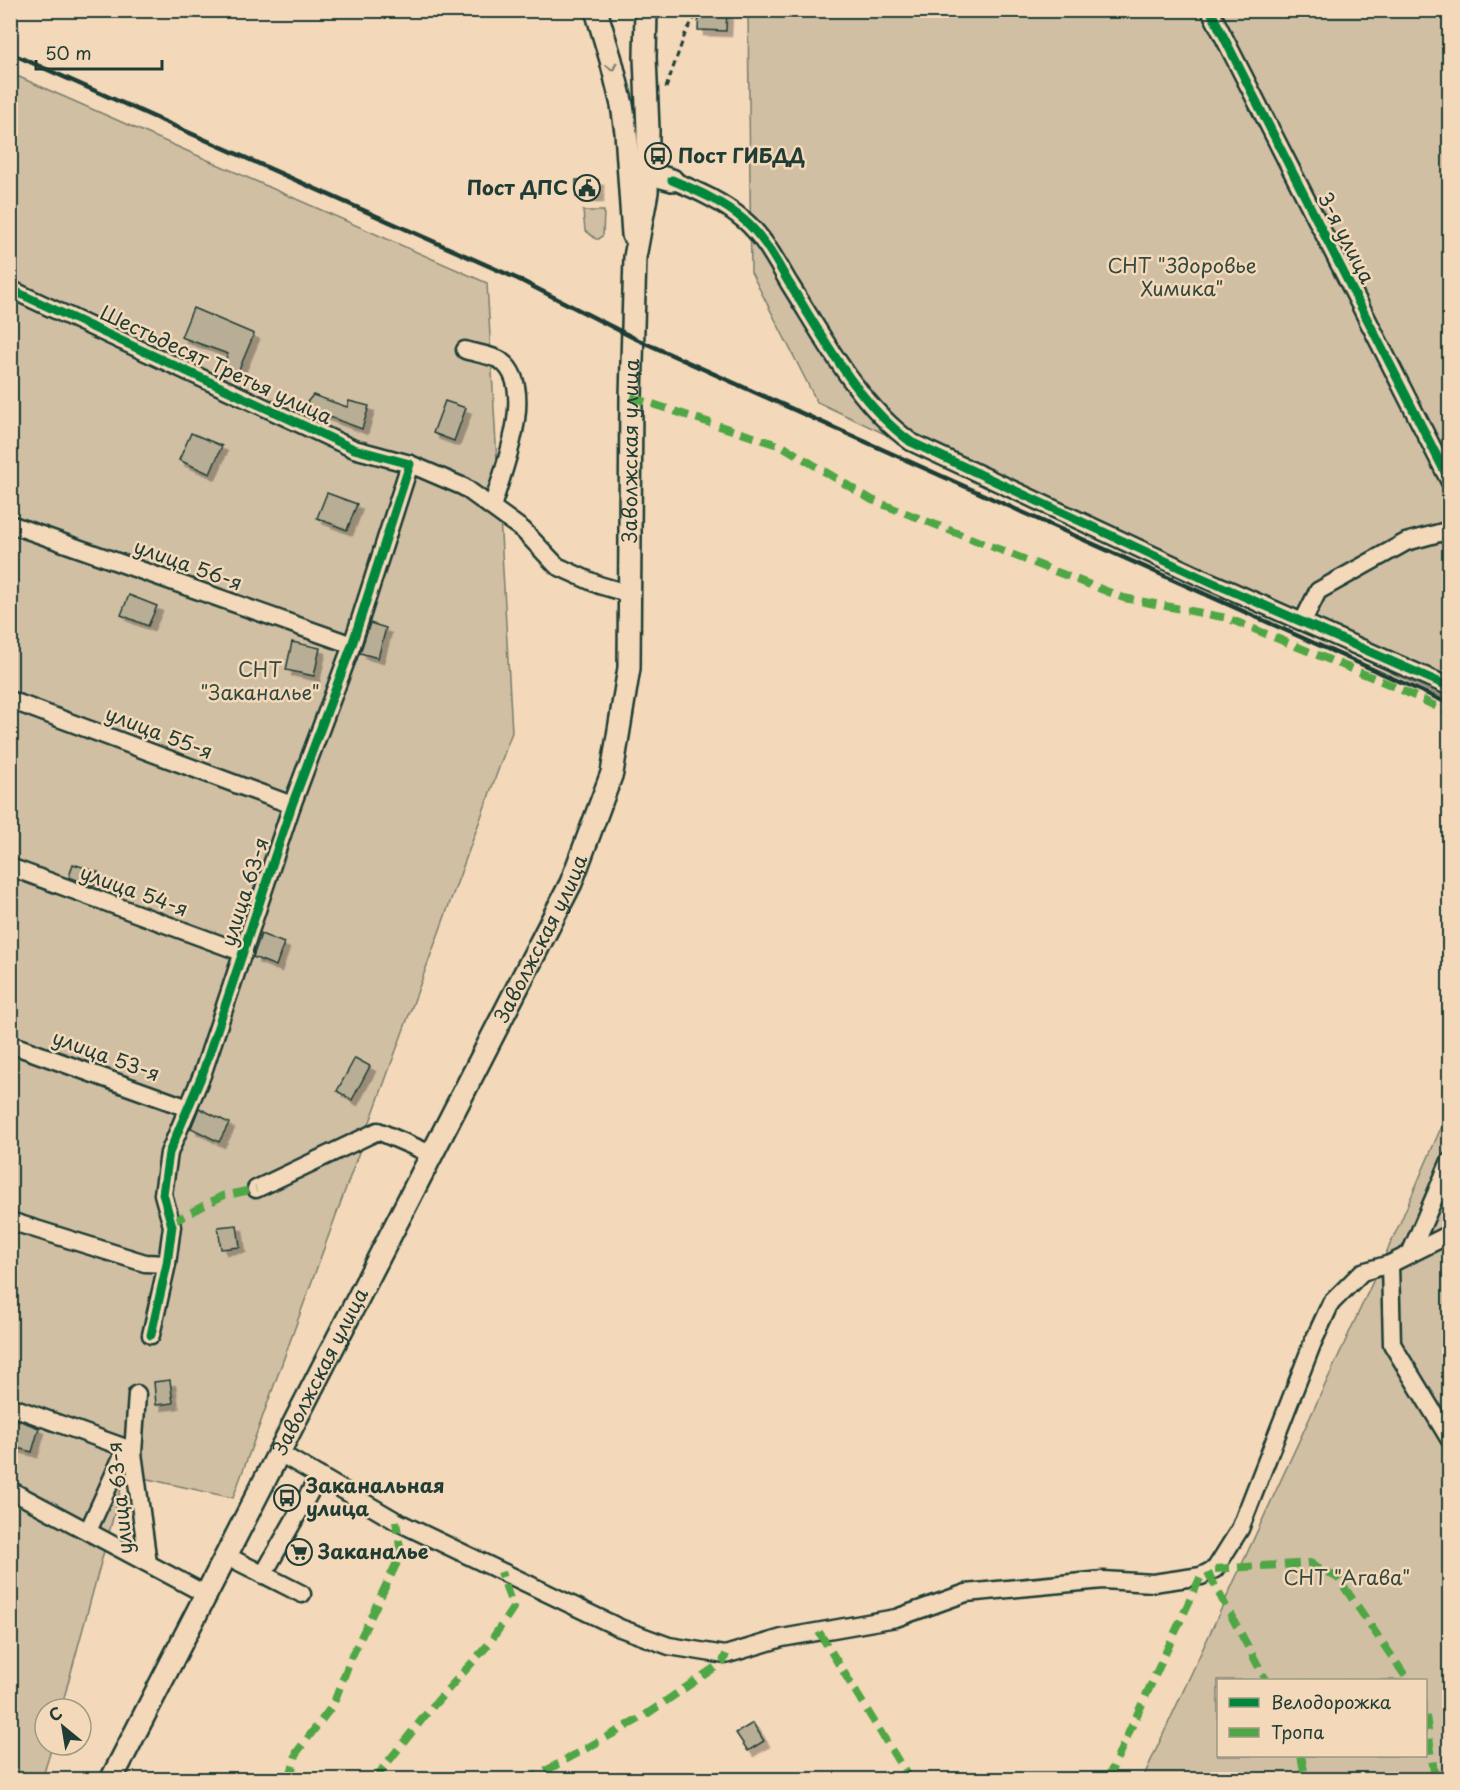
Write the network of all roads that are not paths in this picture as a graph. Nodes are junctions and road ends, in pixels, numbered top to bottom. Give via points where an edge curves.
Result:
1 (596, 10) edge
2 (646, 10) edge
3 (1209, 10) edge
4 (637, 170) junction
5 (672, 180) joint
6 (11, 291) edge
7 (465, 350) dead end
8 (410, 464) junction
9 (1449, 482) edge
10 (492, 507) junction
11 (10, 524) edge
12 (1449, 530) edge
13 (630, 594) junction
14 (1303, 621) junction
15 (352, 645) junction
16 (1449, 687) edge
17 (10, 700) edge
18 (292, 806) junction
19 (10, 867) edge
20 (244, 953) junction
21 (10, 1044) edge
22 (188, 1108) junction
23 (432, 1154) junction
24 (1449, 1161) edge
25 (256, 1190) dead end
26 (10, 1221) edge
27 (1449, 1234) edge
28 (1410, 1254) junction
29 (167, 1264) junction
30 (1390, 1264) junction
31 (151, 1335) dead end
32 (137, 1394) dead end
33 (10, 1406) edge
34 (1449, 1440) edge
35 (129, 1450) junction
36 (278, 1452) junction
37 (319, 1476) junction
38 (10, 1490) edge
39 (88, 1532) junction
40 (225, 1555) junction
41 (147, 1563) junction
42 (263, 1575) junction
43 (205, 1594) junction
44 (302, 1594) dead end
45 (111, 1779) edge

1 -> 4 main road
2 - 4 main road via 648,110
3 - 9 street, 3-я улица
4 - 5 main road
4 - 13 main road, Заволжская улица
5 - 14 street via 721,203 745,221 765,243 864,396 892,428 911,442
6 - 8 street, Шестьдесят Третья улица via 354,449
7 - 10 street via 501,360 516,380 516,429
8 - 10 street, Шестьдесят Третья улица via 464,487
8 - 15 street, улица 63-я
10 - 13 street, Шестьдесят Третья улица via 523,530 557,566
11 - 15 street, улица 56-я
12 - 14 street via 1406,542 1318,591
13 - 23 main road, Заволжская улица via 629,668 612,773 571,883
14 - 16 street
15 - 18 street, улица 63-я
17 - 18 street, улица 55-я
18 - 20 street, улица 63-я
19 - 20 street, улица 54-я
20 - 22 street, улица 63-я
21 - 22 street, улица 53-я
22 - 29 street, улица 63-я via 169,1153 163,1194 172,1226
23 - 25 street via 378,1131
23 - 36 main road, Заволжская улица
24 - 28 street
26 - 29 street via 145,1263
27 - 28 street
28 - 30 street
29 - 31 street, улица 63-я
30 - 34 street via 1392,1344
30 - 37 street via 1362,1272 1331,1303 1240,1529 1215,1569 1201,1576 1153,1583 1103,1580 966,1593 896,1618 782,1638 725,1655 669,1646 620,1628 396,1521
32 - 35 street, улица 63-я
33 - 35 street
35 - 39 street
35 - 41 street, улица 63-я
36 - 37 street
36 - 40 main road, Заволжская улица
37 - 42 street
38 - 39 street
39 - 41 street
40 - 42 street
40 - 43 main road, Заволжская улица
41 - 43 street
42 - 44 street
43 - 45 main road, Заволжская улица

